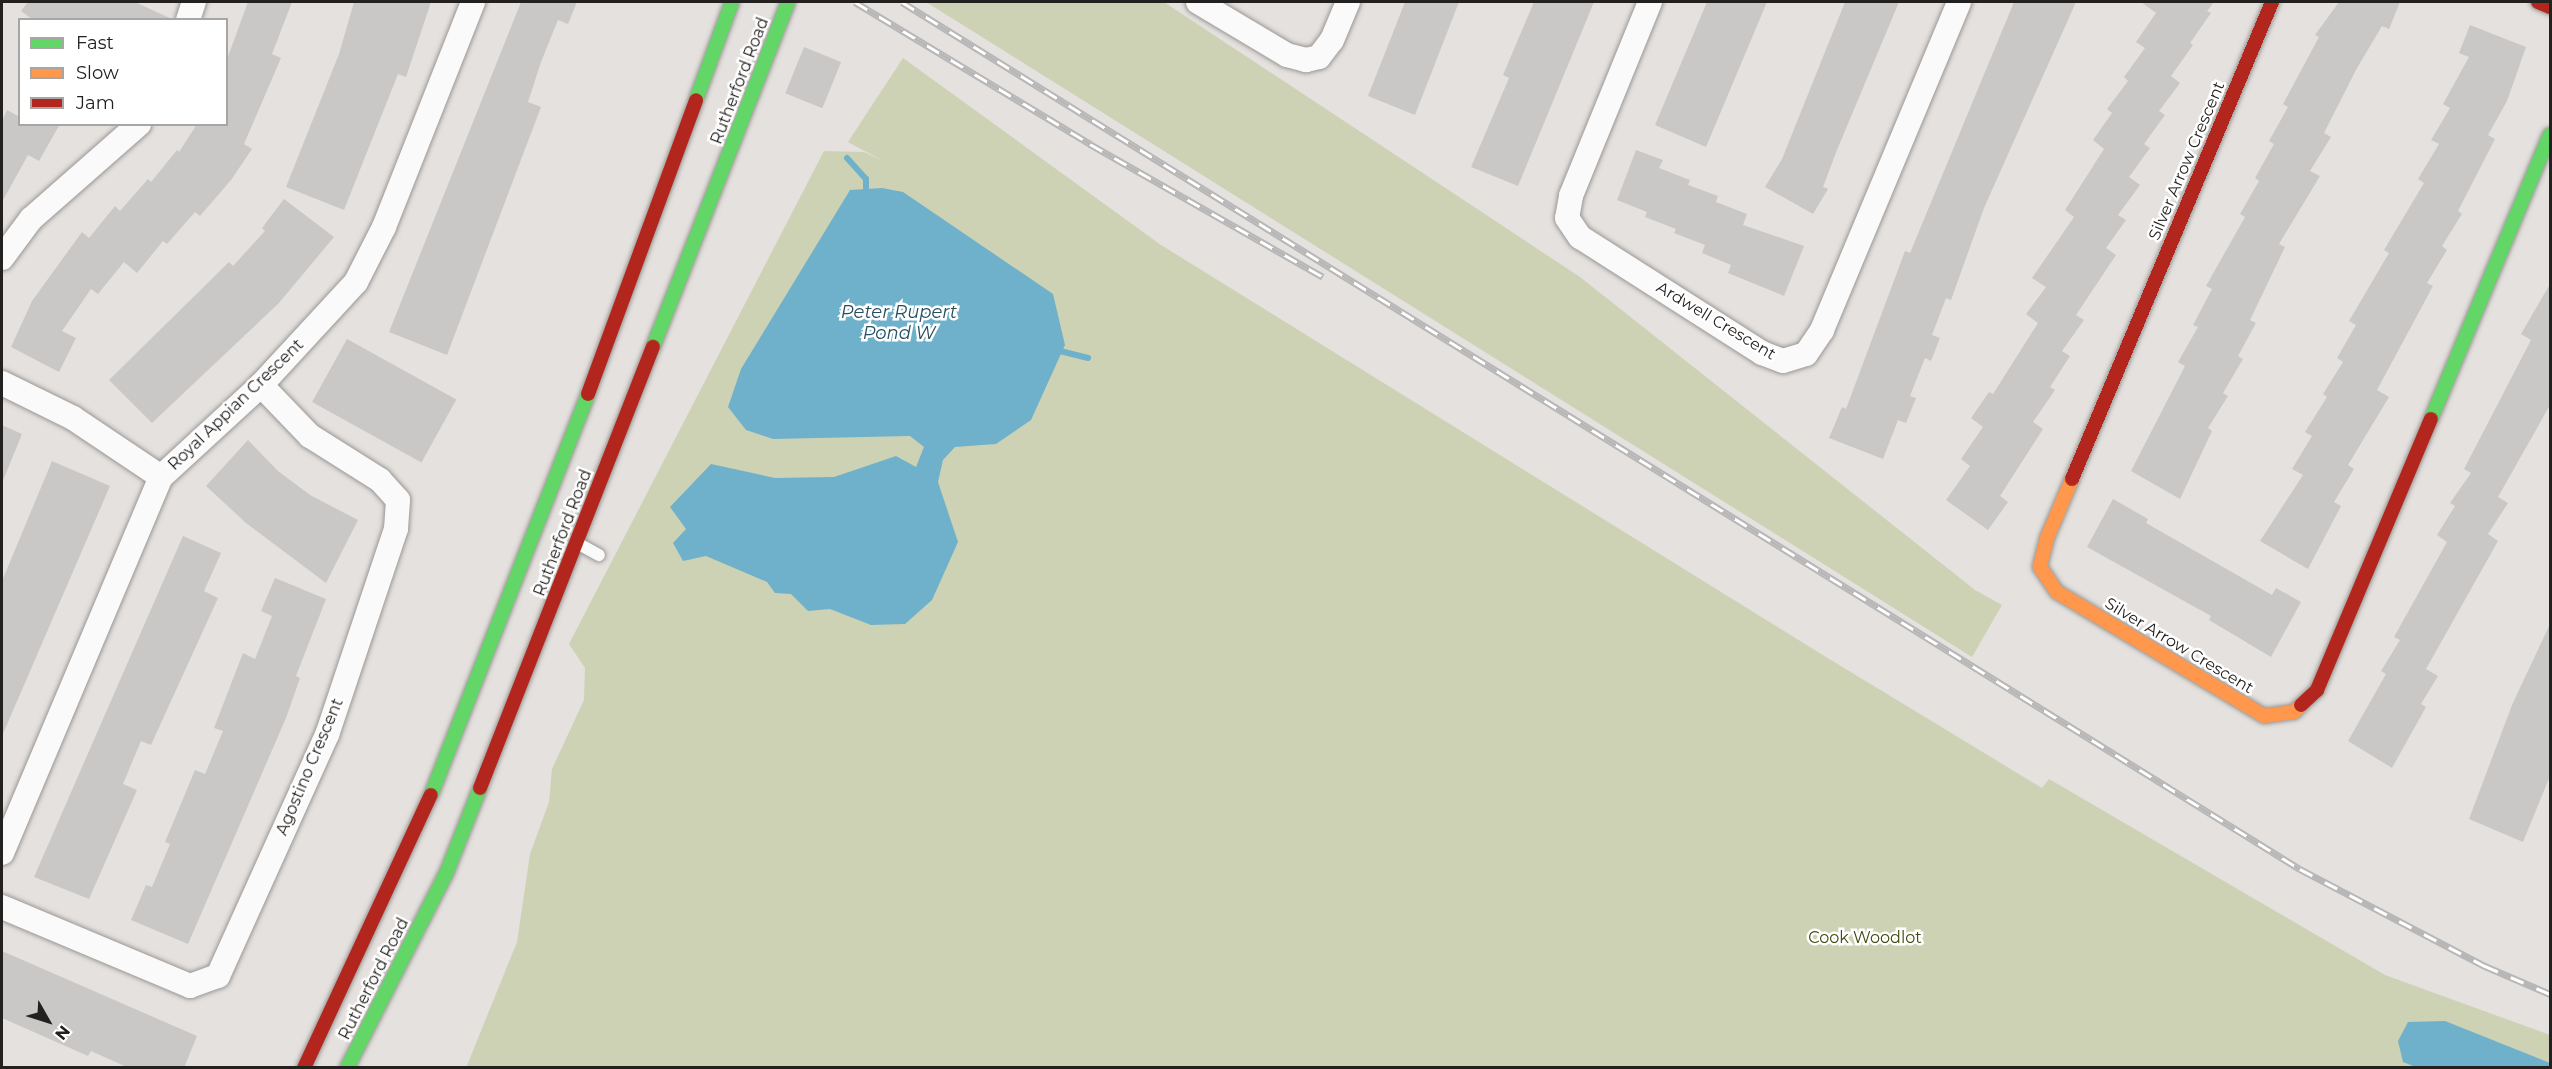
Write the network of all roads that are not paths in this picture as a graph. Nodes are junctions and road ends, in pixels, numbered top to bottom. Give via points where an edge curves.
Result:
1 (194, 2) edge
2 (473, 2) edge
3 (732, 2) edge
4 (788, 2) edge
5 (1198, 2) edge
6 (1348, 2) edge
7 (1650, 2) edge
8 (1959, 2) edge
9 (2272, 2) edge
10 (2538, 2) edge
11 (2550, 7) edge
12 (189, 18) edge
13 (137, 126) edge
14 (2550, 135) edge
15 (2, 258) edge
16 (2, 384) edge
17 (261, 385) junction
18 (161, 477) junction
19 (577, 543) junction
20 (599, 555) dead end
21 (2, 853) edge
22 (2, 907) edge
23 (304, 1068) edge
24 (347, 1068) edge

1 - 12 street
2 - 17 street, Royal Appian Crescent via 384,227 356,282
3 - 23 main road, Rutherford Road via 533,542 447,761
4 - 19 main road, Rutherford Road
5 - 6 street via 1287,56 1306,60 1319,57 1332,40
7 - 8 street, Ardwell Crescent via 1571,196 1567,218 1580,237 1762,353 1783,361 1806,354 1822,330
9 - 14 main road, Silver Arrow Crescent via 2047,538 2040,567 2057,592 2264,716 2295,712 2318,690
10 - 11 main road
13 - 15 street via 31,219
16 - 18 street via 73,418
17 - 18 street, Royal Appian Crescent
17 - 22 street, Agostino Crescent via 310,436 381,480 398,500 398,510 396,529 327,735 218,976 190,986
18 - 21 street, Royal Appian Crescent
19 - 20 lane
19 - 24 main road, Rutherford Road via 446,874

